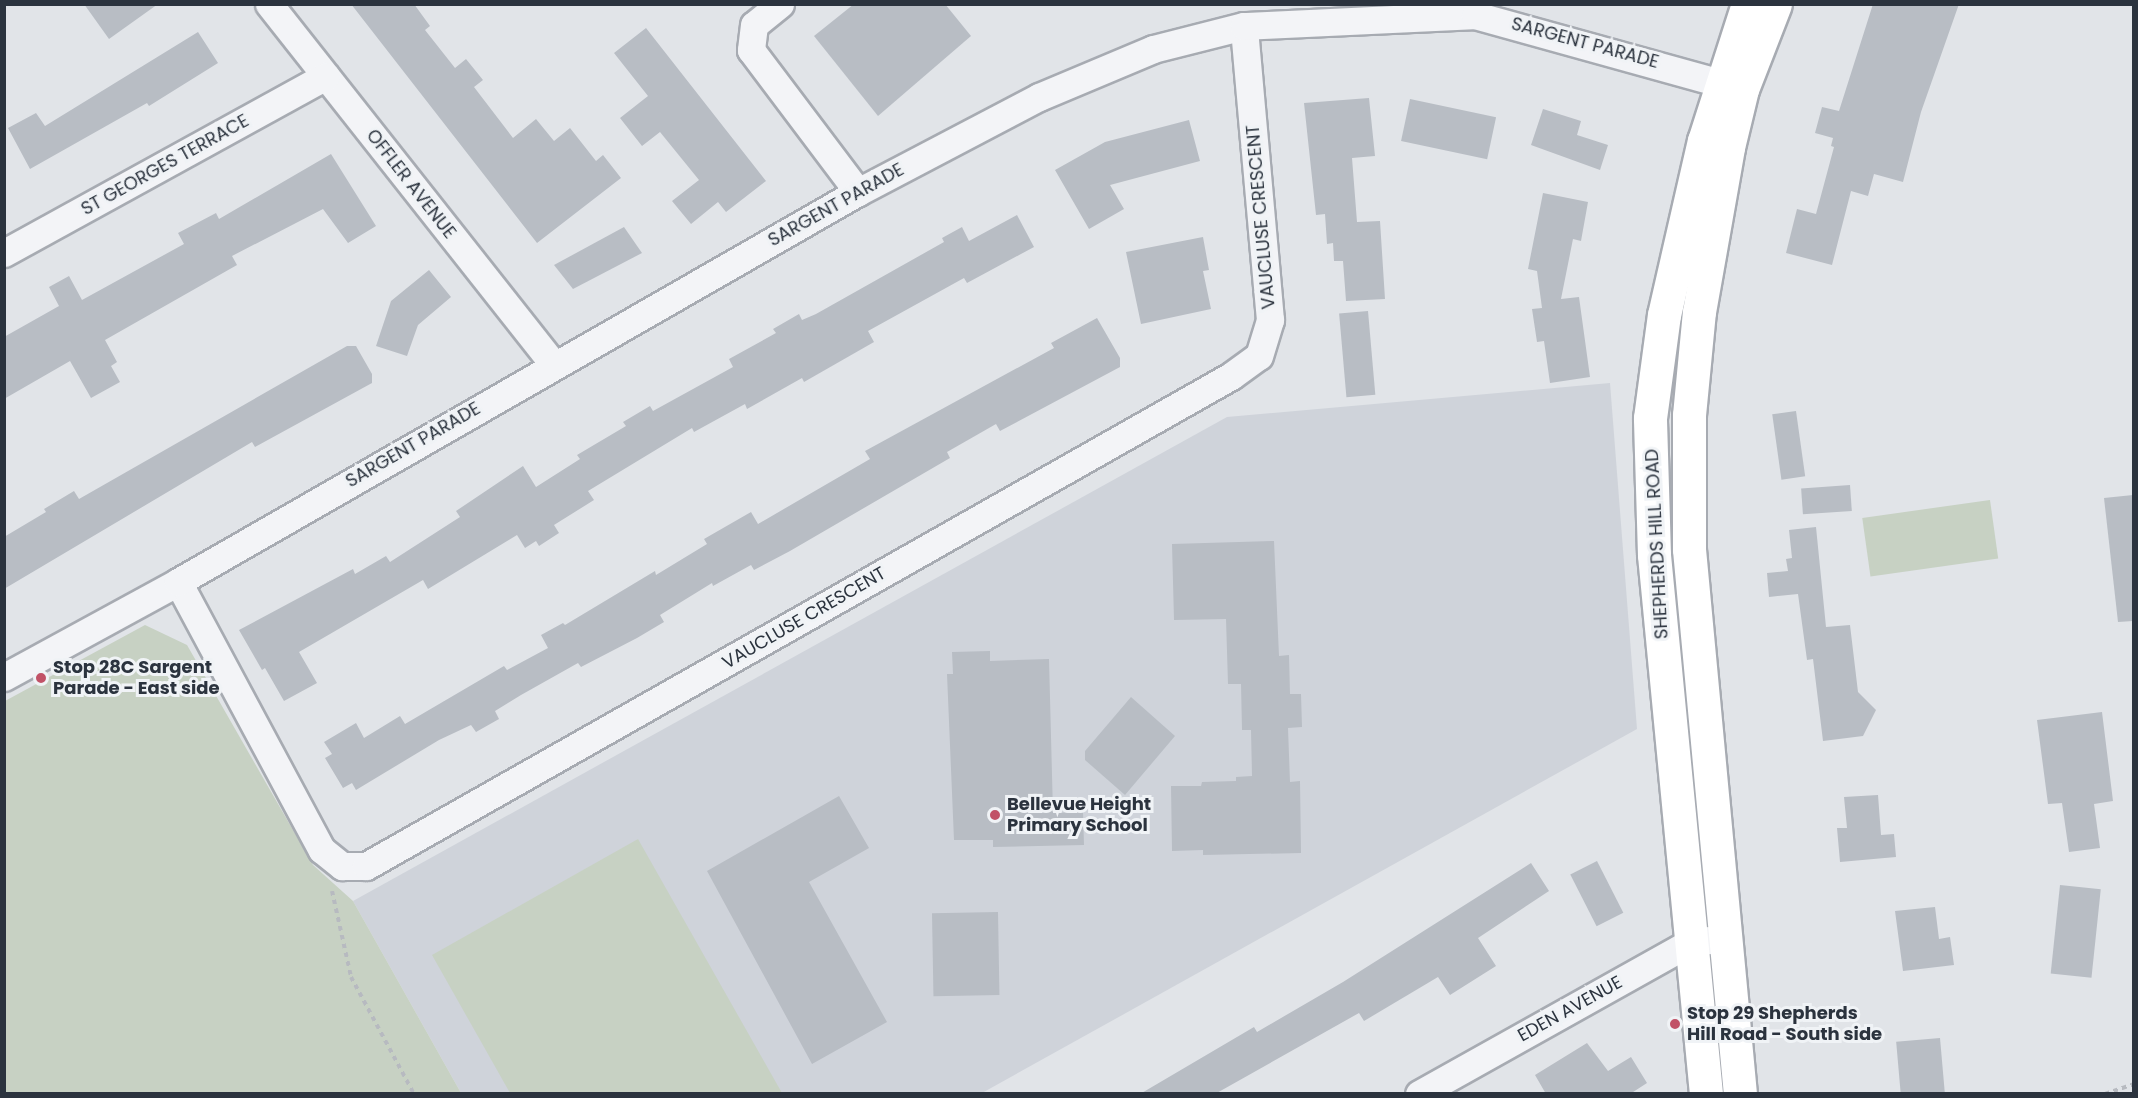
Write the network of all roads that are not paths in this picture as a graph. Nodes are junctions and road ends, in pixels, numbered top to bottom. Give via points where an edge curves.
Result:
1 (269, 4) edge
2 (780, 4) edge
3 (1748, 4) edge
4 (1775, 4) edge
5 (1498, 12) edge
6 (1244, 26) junction
7 (326, 76) junction
8 (1732, 85) junction
9 (858, 192) junction
10 (4, 253) edge
11 (553, 364) junction
12 (178, 582) junction
13 (4, 677) edge
14 (1709, 940) junction
15 (1419, 1094) edge
16 (1706, 1094) edge
17 (1740, 1094) edge

1 - 7 street, OFFLER AVENUE
2 - 9 street via 754,25 751,50
3 - 8 main road, SHEPHERDS HILL ROAD
4 - 8 main road, SHEPHERDS HILL ROAD
5 - 6 street, SARGENT PARADE
5 - 8 street, SARGENT PARADE
6 - 9 street, SARGENT PARADE via 1153,49 1040,97
6 - 12 street, VAUCLUSE CRESCENT via 1270,320 1259,356 1231,376 366,866 342,866 322,850
7 - 10 street, ST GEORGES TERRACE
7 - 11 street, OFFLER AVENUE
8 - 14 main road, SHEPHERDS HILL ROAD via 1728,147 1700,312 1689,415 1689,549
9 - 11 street, SARGENT PARADE
11 - 12 street, SARGENT PARADE
12 - 13 street, SARGENT PARADE
14 - 15 street, EDEN AVENUE
14 - 16 main road, SHEPHERDS HILL ROAD
14 - 17 main road, SHEPHERDS HILL ROAD

